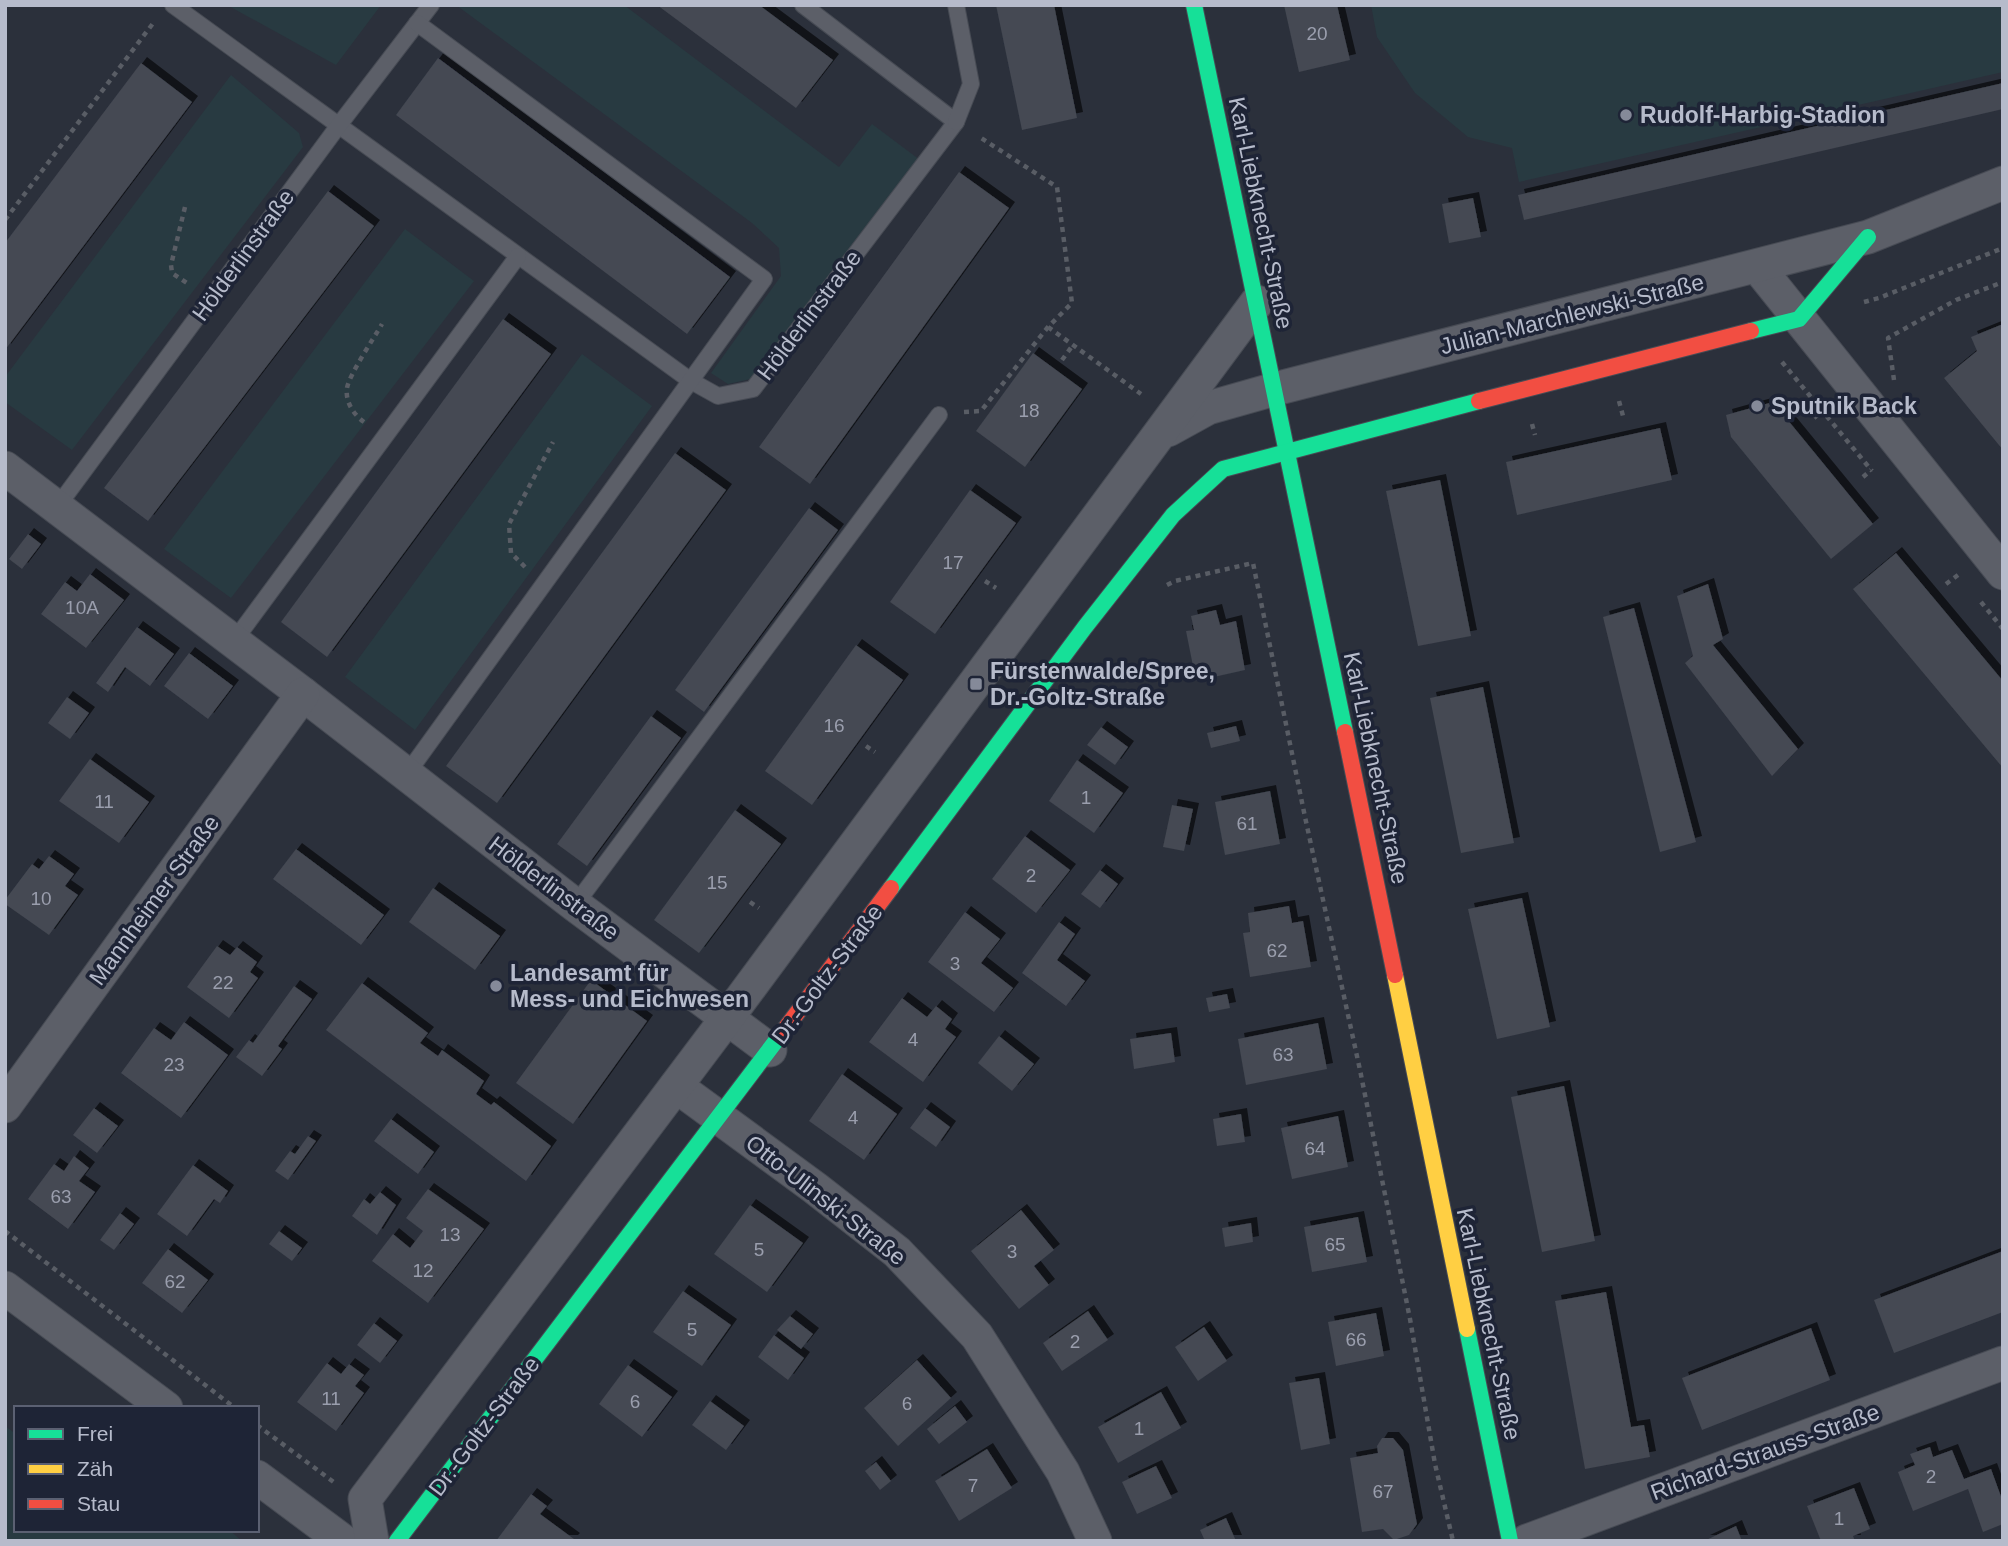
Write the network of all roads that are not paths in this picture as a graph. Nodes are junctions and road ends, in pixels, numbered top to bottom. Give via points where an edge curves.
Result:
1 (173, 5) edge
2 (431, 5) edge
3 (803, 5) edge
4 (956, 5) edge
5 (1194, 5) edge
6 (417, 23) junction
7 (956, 122) junction
8 (339, 125) junction
9 (2003, 183) edge
10 (1868, 237) junction
11 (518, 256) junction
12 (1758, 266) junction
13 (1257, 302) junction
14 (1799, 319) junction
15 (691, 381) junction
16 (1275, 389) junction
17 (939, 415) road end
18 (1160, 434) junction
19 (1288, 450) junction
20 (5, 468) edge
21 (57, 507) junction
22 (2003, 573) edge
23 (234, 641) junction
24 (303, 694) junction
25 (406, 775) junction
26 (575, 905) junction
27 (727, 1018) junction
28 (770, 1050) junction
29 (676, 1086) junction
30 (5, 1105) edge
31 (719, 1117) junction
32 (5, 1287) edge
33 (2003, 1363) edge
34 (163, 1406) edge
35 (259, 1478) edge
36 (343, 1541) edge
37 (372, 1541) edge
38 (397, 1541) edge
39 (1095, 1541) edge
40 (1510, 1541) edge
41 (1527, 1541) edge

1 - 8 lane, Hölderlinstraße
2 - 6 lane, Hölderlinstraße
3 - 7 lane
4 - 7 lane, Hölderlinstraße via 971,84
5 - 13 street, Karl-Liebknecht-Straße
6 - 8 lane, Hölderlinstraße
6 - 15 lane via 764,279
7 - 15 lane, Hölderlinstraße via 753,389 718,396
8 - 11 lane, Hölderlinstraße
8 - 21 lane, Hölderlinstraße
9 - 10 street, Julian-Marchlewski-Straße
10 - 12 street, Julian-Marchlewski-Straße
10 - 14 street, Julian-Marchlewski-Straße
11 - 15 lane, Hölderlinstraße
11 - 23 lane
12 - 14 street
12 - 16 street, Julian-Marchlewski-Straße
13 - 16 street, Karl-Liebknecht-Straße
13 - 18 street
14 - 19 street
14 - 22 street
15 - 25 lane
16 - 18 street via 1208,408
16 - 19 street, Karl-Liebknecht-Straße
17 - 26 lane
18 - 27 street
19 - 28 street, Dr.-Goltz-Straße via 1223,468 1173,515
19 - 40 street, Karl-Liebknecht-Straße
20 - 21 street, Hölderlinstraße
21 - 23 street, Hölderlinstraße
23 - 24 street, Hölderlinstraße
24 - 25 street, Hölderlinstraße
24 - 30 street, Mannheimer Straße
25 - 26 street, Hölderlinstraße
26 - 27 street, Hölderlinstraße
27 - 28 street, Hölderlinstraße
27 - 29 street
28 - 31 street, Dr.-Goltz-Straße
29 - 31 street, Otto-Ulinski-Straße
29 - 37 street via 365,1499
31 - 38 street, Dr.-Goltz-Straße
31 - 39 street, Otto-Ulinski-Straße via 897,1252 977,1336 1063,1472
32 - 34 street
33 - 41 street, Richard-Strauss-Straße
35 - 36 street

